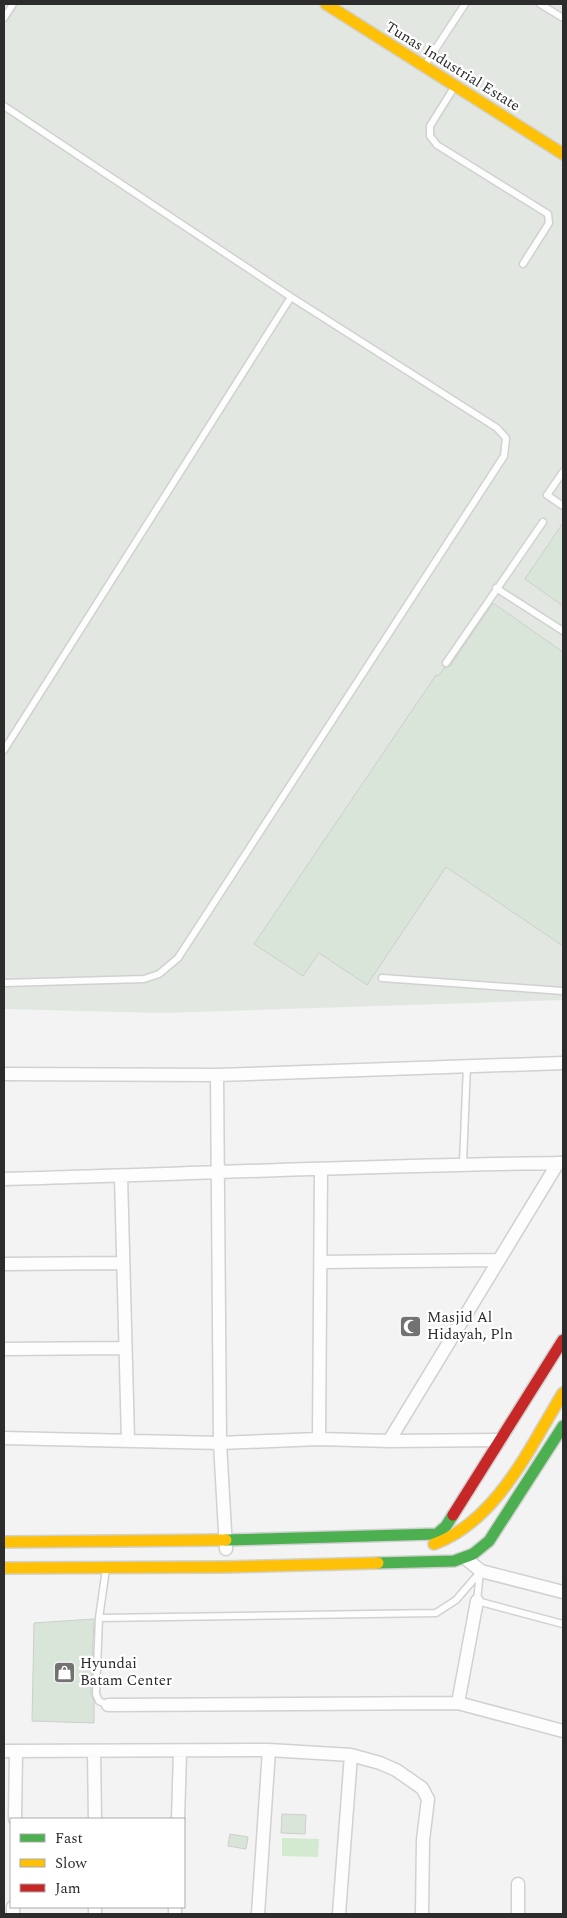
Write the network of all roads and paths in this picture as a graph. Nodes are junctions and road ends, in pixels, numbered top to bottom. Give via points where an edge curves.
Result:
1 (13, 4) edge
2 (326, 4) edge
3 (465, 4) edge
4 (540, 4) edge
5 (4, 18) edge
6 (563, 18) edge
7 (425, 65) junction
8 (456, 85) junction
9 (4, 106) edge
10 (563, 154) edge
11 (523, 264) dead end
12 (291, 297) junction
13 (563, 472) edge
14 (563, 506) edge
15 (543, 522) dead end
16 (496, 588) junction
17 (563, 631) edge
18 (446, 663) dead end
19 (4, 750) edge
20 (382, 978) dead end
21 (4, 983) edge
22 (563, 991) edge
23 (563, 1063) edge
24 (468, 1065) junction
25 (4, 1074) edge
26 (217, 1075) junction
27 (463, 1163) junction
28 (561, 1163) edge
29 (321, 1170) junction
30 (218, 1173) junction
31 (121, 1176) junction
32 (4, 1179) edge
33 (498, 1260) junction
34 (321, 1262) junction
35 (123, 1263) junction
36 (4, 1264) edge
37 (563, 1340) edge
38 (125, 1348) junction
39 (4, 1349) edge
40 (563, 1393) edge
41 (563, 1426) edge
42 (4, 1438) edge
43 (319, 1439) junction
44 (128, 1440) junction
45 (500, 1440) junction
46 (389, 1441) junction
47 (220, 1443) junction
48 (4, 1542) edge
49 (225, 1544) junction
50 (4, 1551) edge
51 (465, 1558) junction
52 (4, 1568) edge
53 (106, 1568) junction
54 (481, 1570) junction
55 (563, 1592) edge
56 (477, 1601) junction
57 (99, 1618) junction
58 (563, 1624) edge
59 (458, 1703) junction
60 (108, 1705) joint
61 (563, 1731) edge
62 (269, 1750) junction
63 (10, 1751) edge
64 (94, 1751) junction
65 (180, 1752) junction
66 (352, 1755) junction
67 (15, 1818) edge
68 (95, 1818) edge
69 (178, 1818) edge
70 (518, 1884) dead end
71 (258, 1914) edge
72 (339, 1914) edge
73 (422, 1914) edge
74 (518, 1914) edge

1 - 5 lane
2 - 7 main road, Tunas Industrial Estate
3 - 7 lane
4 - 6 lane
7 - 8 main road, Tunas Industrial Estate
8 - 10 main road, Tunas Industrial Estate
8 - 11 lane via 430,126 430,136 437,144 548,214 549,223
9 - 12 lane
12 - 19 lane
12 - 21 lane via 497,428 506,438 504,456 174,963 144,979
13 - 14 lane via 547,495
15 - 16 lane
16 - 17 lane
16 - 18 lane
20 - 22 lane
23 - 24 street
24 - 26 street
24 - 27 lane
25 - 26 street
26 - 30 street
27 - 28 street
27 - 29 street
28 - 33 street
29 - 30 street
29 - 34 street
30 - 31 street
30 - 47 street
31 - 32 street
31 - 35 street
33 - 34 street
33 - 46 street
34 - 43 street
35 - 36 street
35 - 38 street
37 - 45 main road
38 - 39 street
38 - 44 street
40 - 49 main road via 491,1504 471,1525 450,1538 420,1546
41 - 51 main road via 489,1541
42 - 44 street
43 - 46 street
43 - 47 street
44 - 47 street
45 - 46 street
45 - 49 main road via 446,1526 437,1534
47 - 49 street
48 - 49 main road
49 - 50 main road
51 - 53 main road via 438,1562 224,1568
51 - 54 street
52 - 53 main road
53 - 57 lane
54 - 55 street
54 - 56 lane
54 - 57 lane via 456,1600 436,1613
56 - 58 lane
56 - 59 street
57 - 60 lane via 96,1694 99,1701
59 - 60 street
59 - 61 street
62 - 65 street
62 - 66 street
62 - 71 street
63 - 64 street
63 - 67 street
64 - 65 street
64 - 68 street
65 - 69 street
66 - 72 street
66 - 73 street via 396,1770 422,1788 428,1799 423,1840
70 - 74 street

